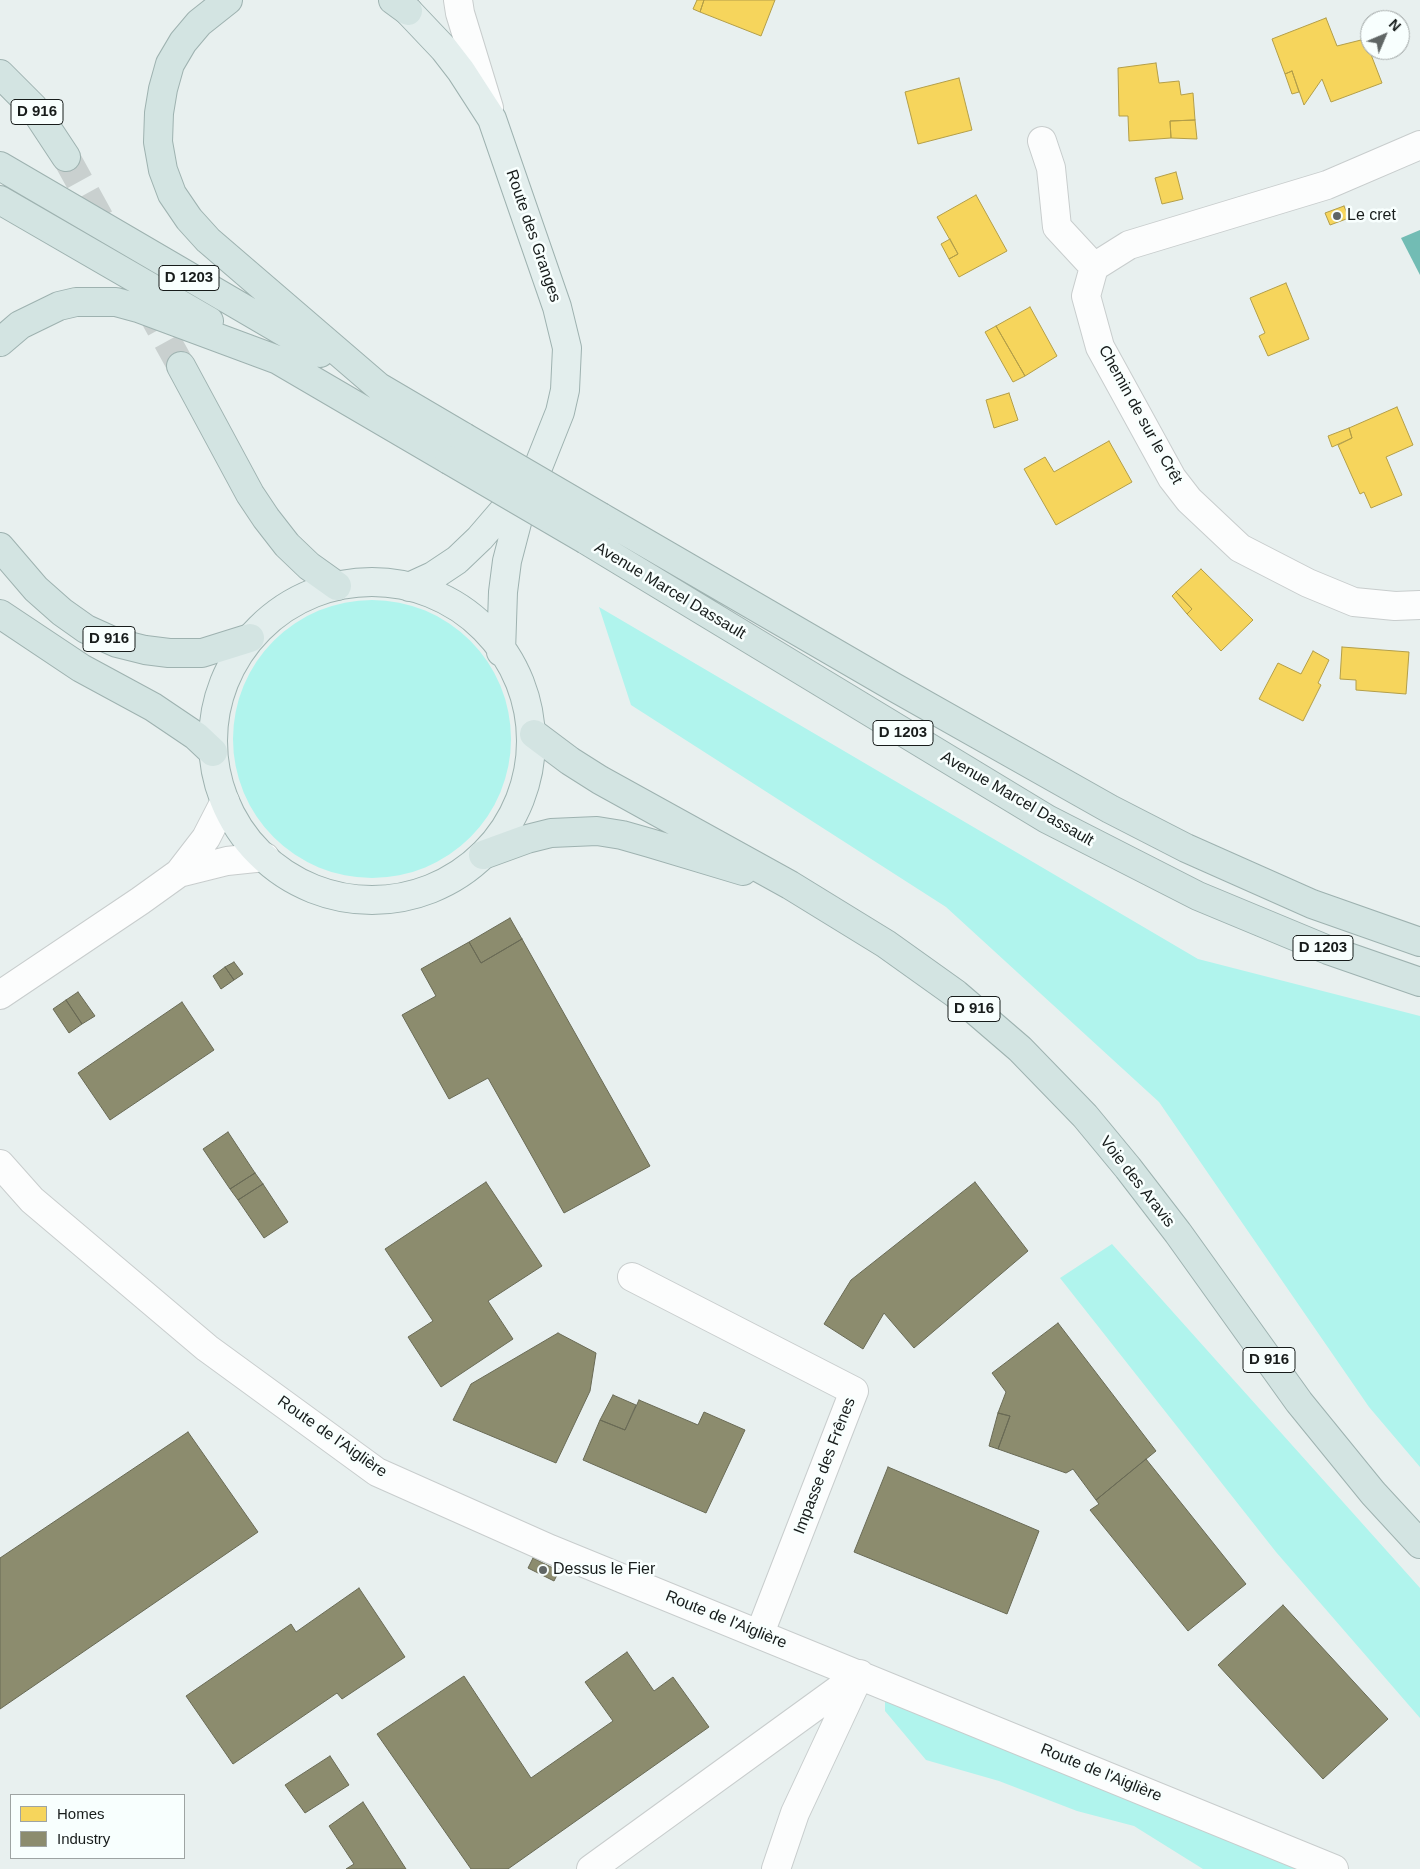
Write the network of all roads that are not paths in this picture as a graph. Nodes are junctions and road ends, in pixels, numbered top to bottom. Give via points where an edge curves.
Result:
1 (228, 0) edge
2 (458, 0) edge
3 (402, 4) edge
4 (0, 74) edge
5 (492, 119) junction
6 (1042, 141) dead end
7 (1420, 145) edge
8 (66, 156) tunnel mouth
9 (0, 166) edge
10 (0, 200) edge
11 (1094, 267) junction
12 (0, 342) edge
13 (278, 360) junction
14 (181, 366) tunnel mouth
15 (379, 387) junction
16 (535, 474) junction
17 (0, 546) edge
18 (337, 586) junction
19 (409, 587) junction
20 (1420, 605) edge
21 (0, 614) edge
22 (250, 638) junction
23 (501, 652) junction
24 (534, 734) junction
25 (213, 752) junction
26 (225, 801) junction
27 (483, 855) junction
28 (265, 857) junction
29 (179, 872) junction
30 (790, 885) junction
31 (1420, 942) edge
32 (1420, 982) edge
33 (0, 995) edge
34 (0, 1164) edge
35 (632, 1277) dead end
36 (1420, 1544) edge
37 (760, 1633) junction
38 (860, 1674) junction
39 (590, 1869) edge
40 (776, 1869) edge
41 (1334, 1869) edge

1 - 15 highway via 199,23 183,42 170,64 162,89 158,142 172,194 208,240
2 - 5 street, Route des Granges
3 - 5 main road via 444,49
4 - 8 highway, D 916 via 33,107
5 - 16 main road, Route des Granges via 557,307 566,348 566,390
6 - 11 street via 1051,168 1057,228
7 - 11 street via 1327,185 1129,245
9 - 15 highway, D 1203
10 - 13 highway, D 1203
11 - 20 street, Chemin de sur le Crêt via 1086,296 1100,347 1172,478 1189,500 1240,548 1308,583 1354,602
12 - 13 highway via 20,325 58,306 76,302 116,302
13 - 32 highway, Avenue Marcel Dassault / D 1203, bridge via 586,540 1054,823 1198,896 1328,950
14 - 18 highway via 266,518 287,545
15 - 31 highway, Avenue Marcel Dassault / D 1203, bridge via 1110,810 1312,904
16 - 19 main road, Route des Granges via 457,560
16 - 23 main road, Route des Granges via 519,515 507,560
17 - 22 highway, D 916 via 36,589 62,612 86,629 117,643 168,653 202,653
18 - 19 main road via 386,583
18 - 22 main road via 313,593 290,605
19 - 23 main road via 457,610 486,634
21 - 25 highway via 74,664 160,712 196,736
22 - 25 main road via 220,691
23 - 24 main road via 519,680
24 - 27 main road via 521,802 499,838
24 - 30 highway, D 916 via 600,780
25 - 26 main road
26 - 28 main road via 249,841
26 - 29 street via 206,838
27 - 28 main road via 439,887 378,900 356,899 313,888
27 - 30 highway, D 916 via 551,833 598,831 650,842
28 - 29 street via 226,861
29 - 33 street
30 - 36 highway, Voie des Aravis / D 916 via 886,944 956,994 1020,1049 1085,1116 1183,1241 1299,1402 1373,1493
34 - 37 street, Route de l'Aiglière via 32,1200 207,1348 377,1472 550,1548
35 - 37 street, Impasse des Frênes via 854,1392
37 - 38 street, Route de l'Aiglière
38 - 39 street
38 - 40 street via 795,1813
38 - 41 street, Route de l'Aiglière

